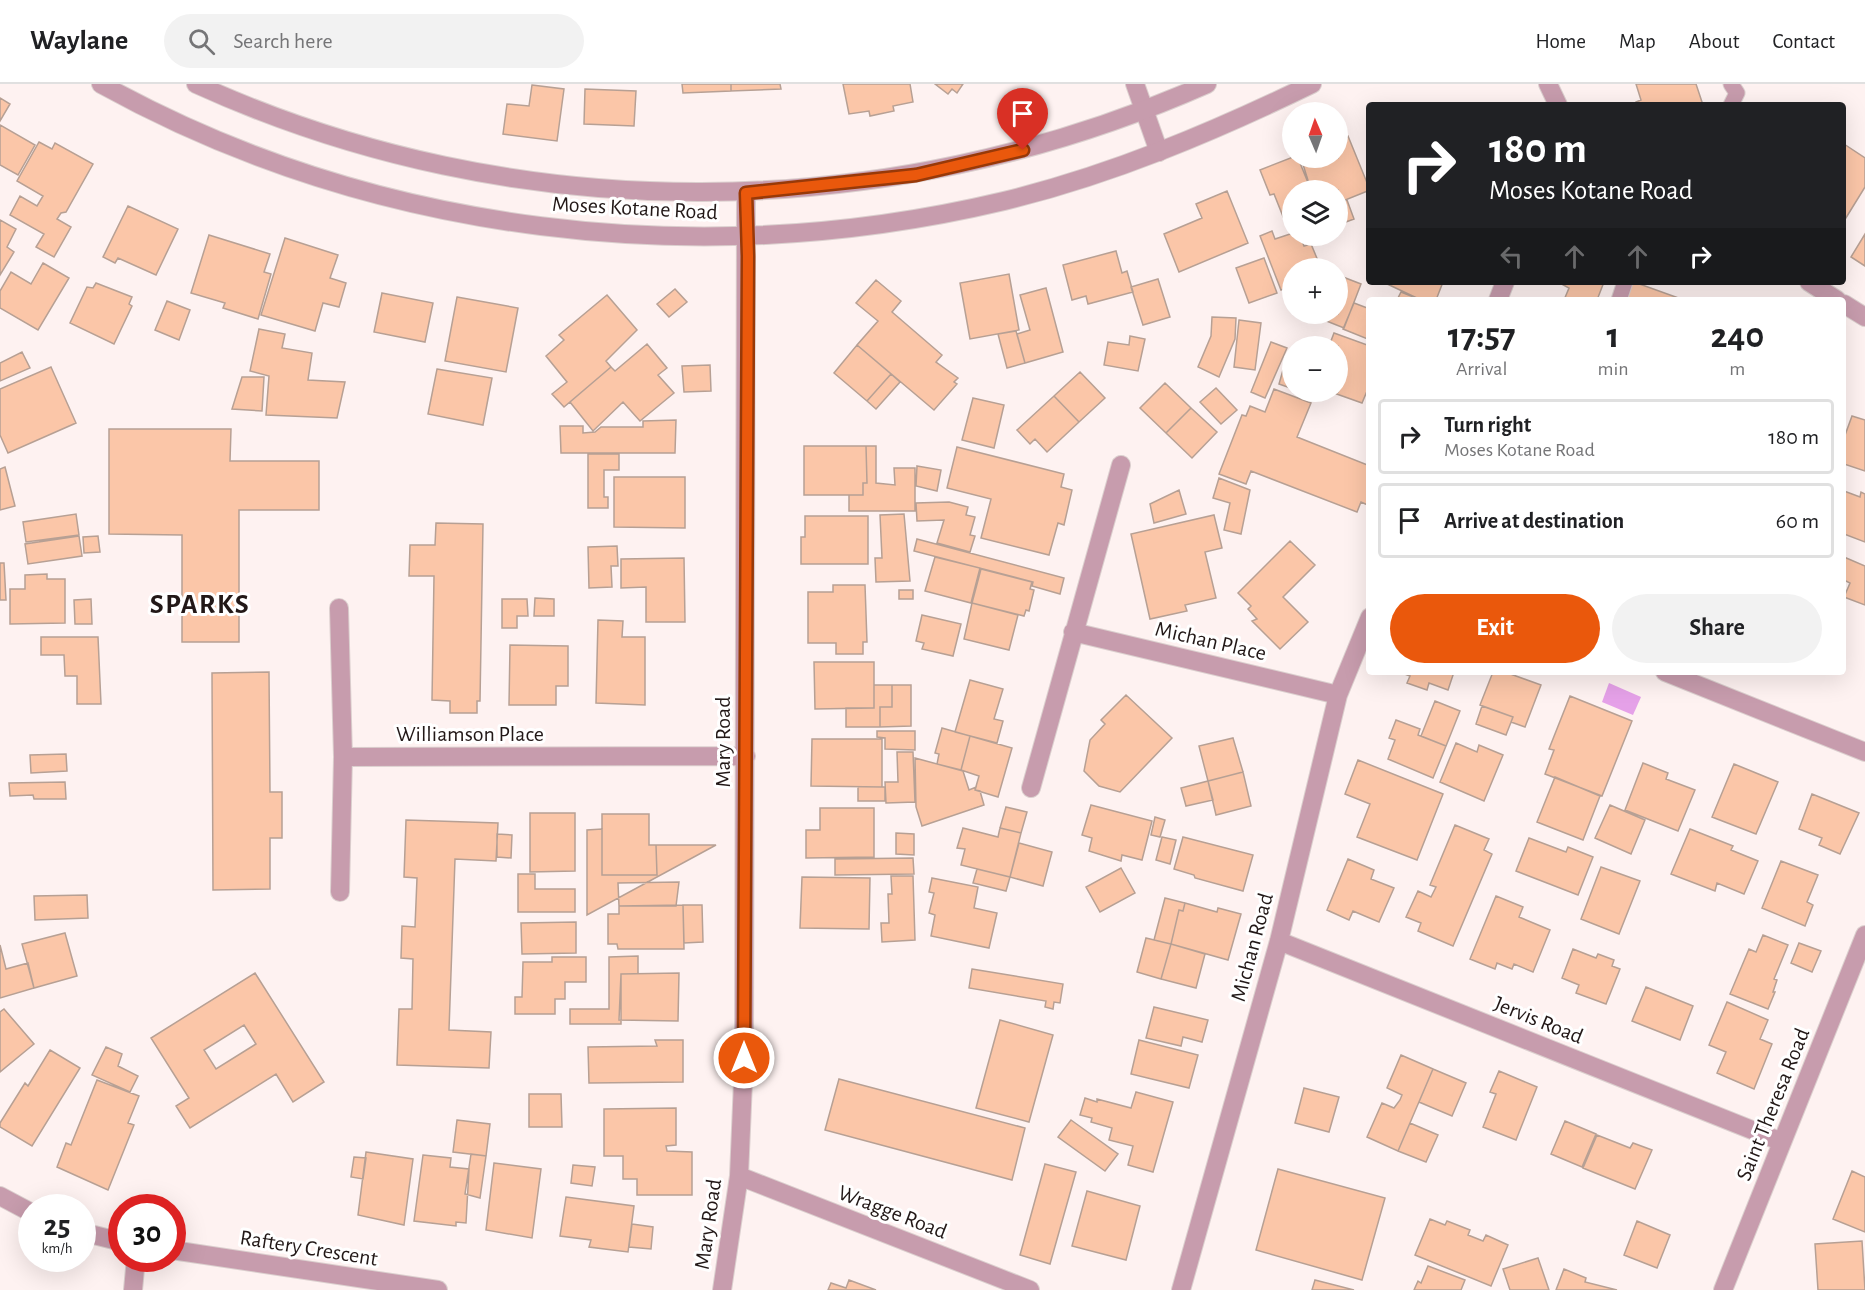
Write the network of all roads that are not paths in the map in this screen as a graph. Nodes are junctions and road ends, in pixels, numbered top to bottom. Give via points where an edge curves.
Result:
1 (101, 84) edge
2 (196, 84) edge
3 (1135, 84) edge
4 (1207, 84) edge
5 (1311, 84) edge
6 (1548, 84) edge
7 (1731, 84) edge
8 (1557, 102) edge
9 (1732, 102) edge
10 (1145, 111) junction
11 (1159, 152) junction
12 (746, 193) junction
13 (748, 235) junction
14 (1814, 285) edge
15 (1833, 297) edge
16 (1846, 305) edge
17 (1865, 317) edge
18 (1121, 465) dead end
19 (339, 608) dead end
20 (1366, 627) edge
21 (1073, 632) junction
22 (1672, 675) edge
23 (1338, 695) junction
24 (1865, 752) edge
25 (746, 756) junction
26 (344, 758) junction
27 (1031, 788) dead end
28 (340, 892) dead end
29 (1865, 935) edge
30 (1279, 941) junction
31 (1782, 1142) junction
32 (739, 1176) junction
33 (0, 1196) edge
34 (18, 1206) edge
35 (186, 1252) edge
36 (135, 1272) edge
37 (133, 1290) edge
38 (438, 1290) edge
39 (722, 1290) edge
40 (1030, 1290) edge
41 (1181, 1290) edge
42 (1723, 1290) edge

1 - 13 street, Moses Kotane Road via 138,105 234,147 305,174 419,205 572,231 651,236
2 - 12 street, Moses Kotane Road via 294,124 362,146 488,175 633,192
3 - 10 street
4 - 10 street, Moses Kotane Road
5 - 11 street, Moses Kotane Road
6 - 8 street
7 - 9 lane via 1737,93
10 - 11 street
10 - 12 street, Moses Kotane Road via 1077,135 964,165 845,184
11 - 13 street, Moses Kotane Road via 1024,195 927,217 850,228
12 - 13 street, Mary Road
13 - 25 street, Mary Road
14 - 15 street
16 - 17 street
18 - 21 street
19 - 26 street
20 - 23 street, Michan Road
21 - 23 street, Michan Place
21 - 27 street
22 - 24 street
23 - 30 street, Michan Road
25 - 26 street, Williamson Place
25 - 32 street, Mary Road via 744,1058
26 - 28 street
29 - 31 street, Saint Theresa Road
30 - 31 street, Jervis Road
30 - 41 street, Michan Road
31 - 42 street, Saint Theresa Road
32 - 39 street, Mary Road
32 - 40 street, Wragge Road
33 - 34 street
35 - 38 street, Raftery Crescent
36 - 37 street

